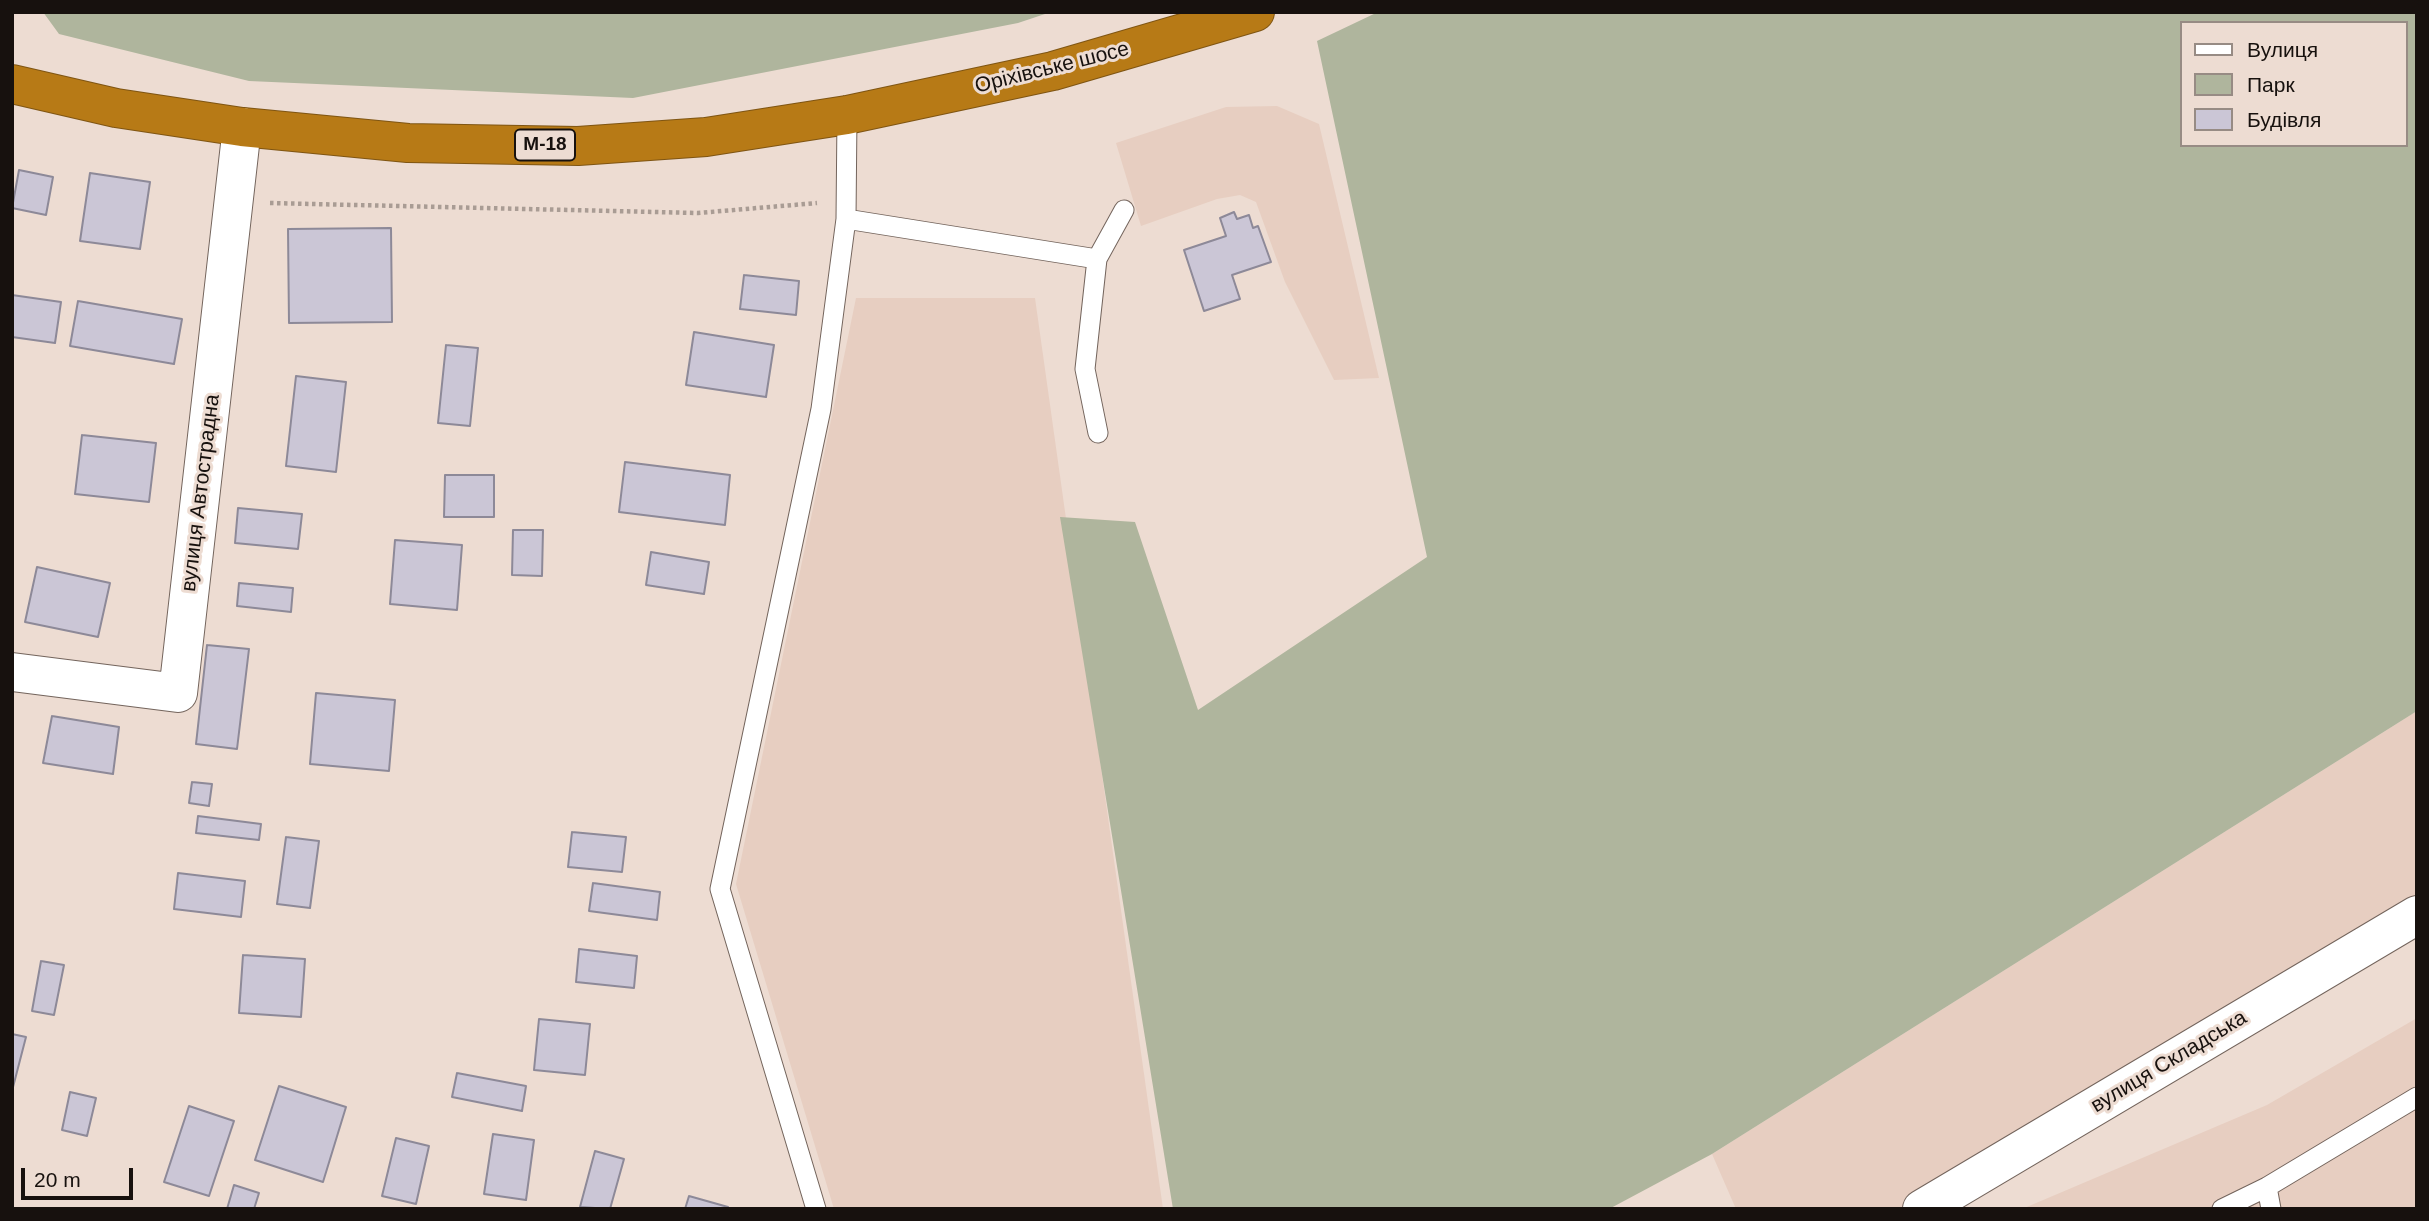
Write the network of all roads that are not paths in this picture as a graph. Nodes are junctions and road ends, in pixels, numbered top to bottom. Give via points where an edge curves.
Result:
1 (1255, 12) edge
2 (12, 84) edge
3 (847, 115) junction
4 (242, 127) junction
5 (846, 210) junction
6 (1124, 210) dead end
7 (1097, 259) junction
8 (1098, 433) dead end
9 (12, 673) edge
10 (2417, 915) edge
11 (2417, 1097) edge
12 (2267, 1186) junction
13 (816, 1209) edge
14 (1922, 1209) edge
15 (2221, 1209) edge
16 (2271, 1209) edge

1 - 3 highway, Оріхівське шосе / М-18 via 1052,71
2 - 4 highway, М-18 via 116,108
3 - 4 highway, М-18 via 706,137 578,146 408,144
3 - 5 lane
4 - 9 street, вулиця Автострадна via 178,693
5 - 7 lane
5 - 13 lane via 821,409 720,889
6 - 7 lane
7 - 8 lane via 1085,369
10 - 14 street, вулиця Складська
11 - 12 lane
12 - 15 lane
12 - 16 lane

